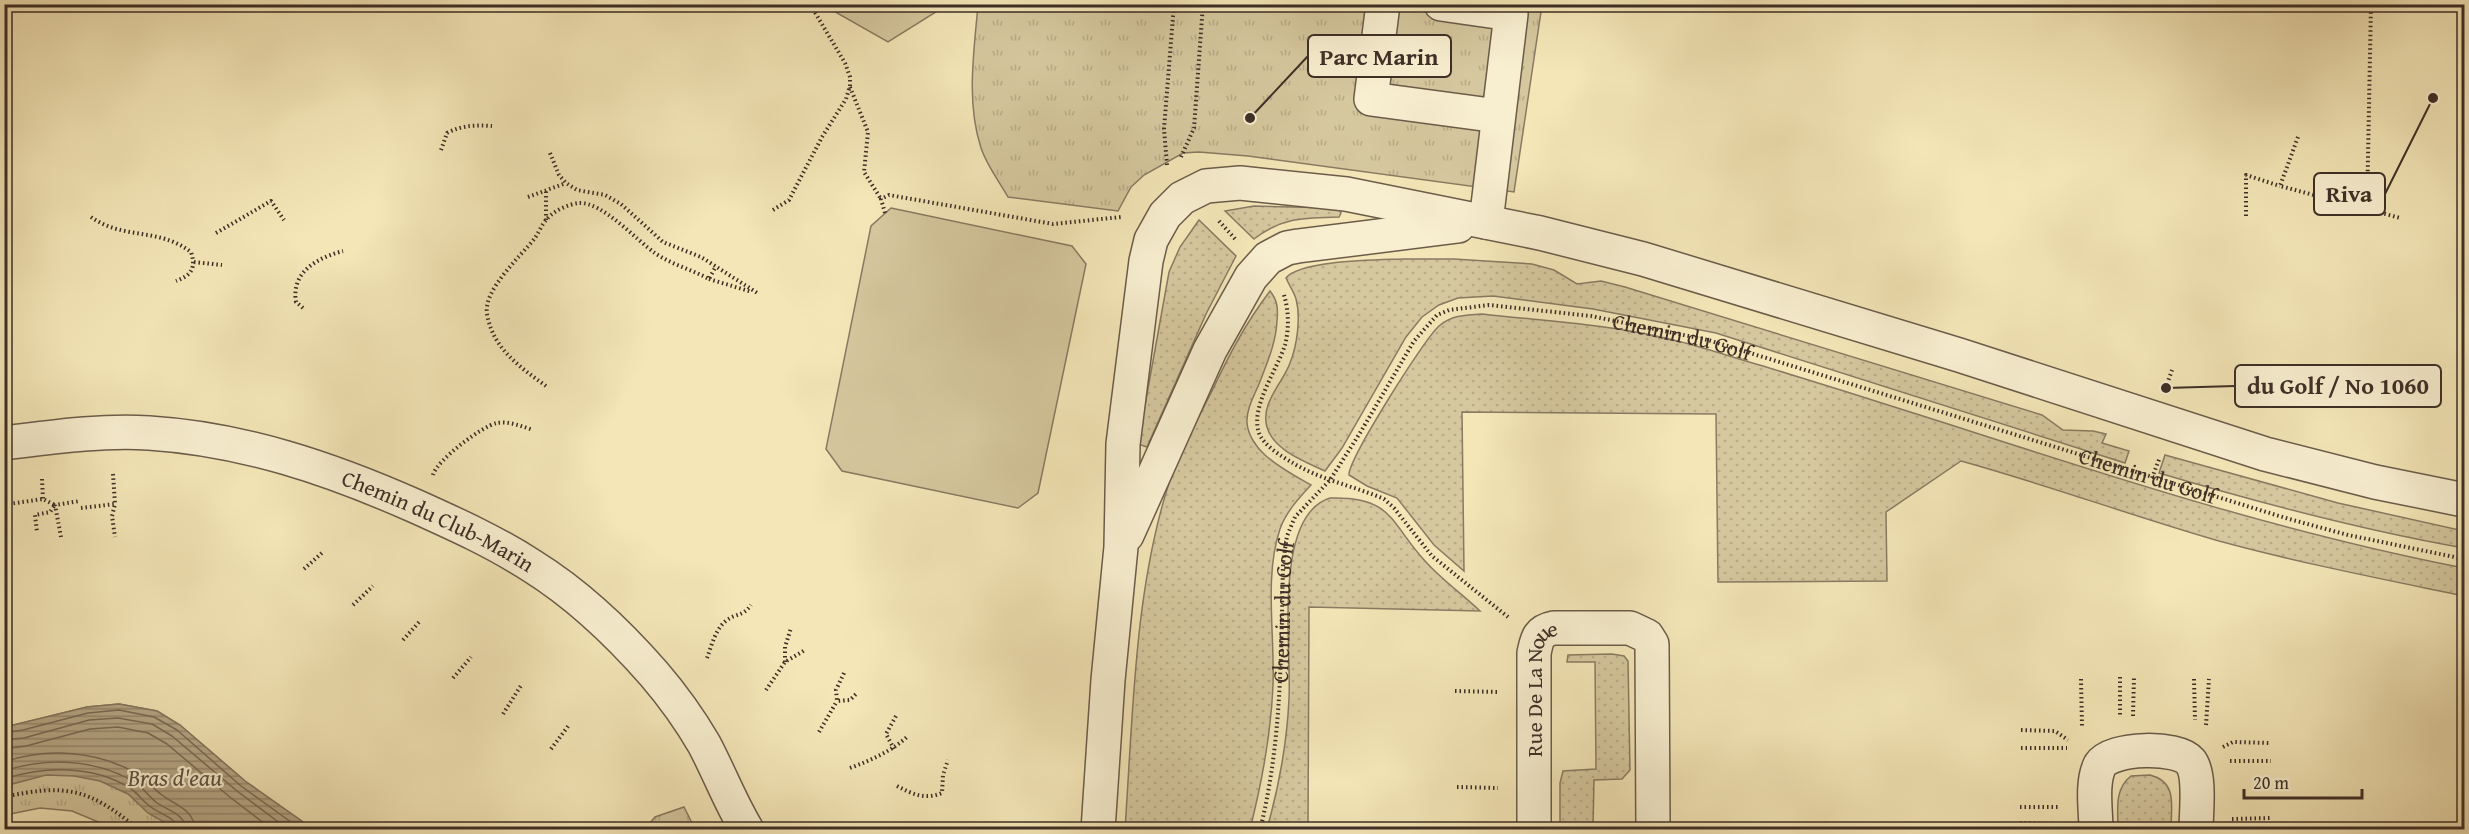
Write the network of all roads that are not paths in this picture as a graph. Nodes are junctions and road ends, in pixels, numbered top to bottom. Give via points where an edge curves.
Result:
1 (1383, 4) edge
2 (1441, 4) edge
3 (1498, 116) junction
4 (1486, 222) junction
5 (4, 443) edge
6 (2464, 500) edge
7 (1121, 547) junction
8 (2211, 824) edge
9 (2081, 827) edge
10 (747, 830) edge
11 (1098, 830) edge
12 (1534, 830) edge
13 (1653, 830) edge

1 - 3 street via 1371,99
2 - 3 street via 1511,14
3 - 4 street
4 - 6 street via 1590,245 1685,272 2265,454
4 - 7 street via 1298,246 1276,252 1260,265 1210,350
4 - 7 street via 1346,194 1240,183 1206,186 1175,204 1157,226 1146,261 1123,444
5 - 10 street, Chemin du Club-Marin via 73,435 149,433 267,451 376,489 486,539 533,566 585,605 655,675 703,744
7 - 11 street
8 - 9 street via 2191,762 2174,753 2128,751 2106,758 2101,765
12 - 13 street, Rue De La Noue via 1534,653 1538,638 1545,630 1554,628 1630,628 1647,636 1652,644

